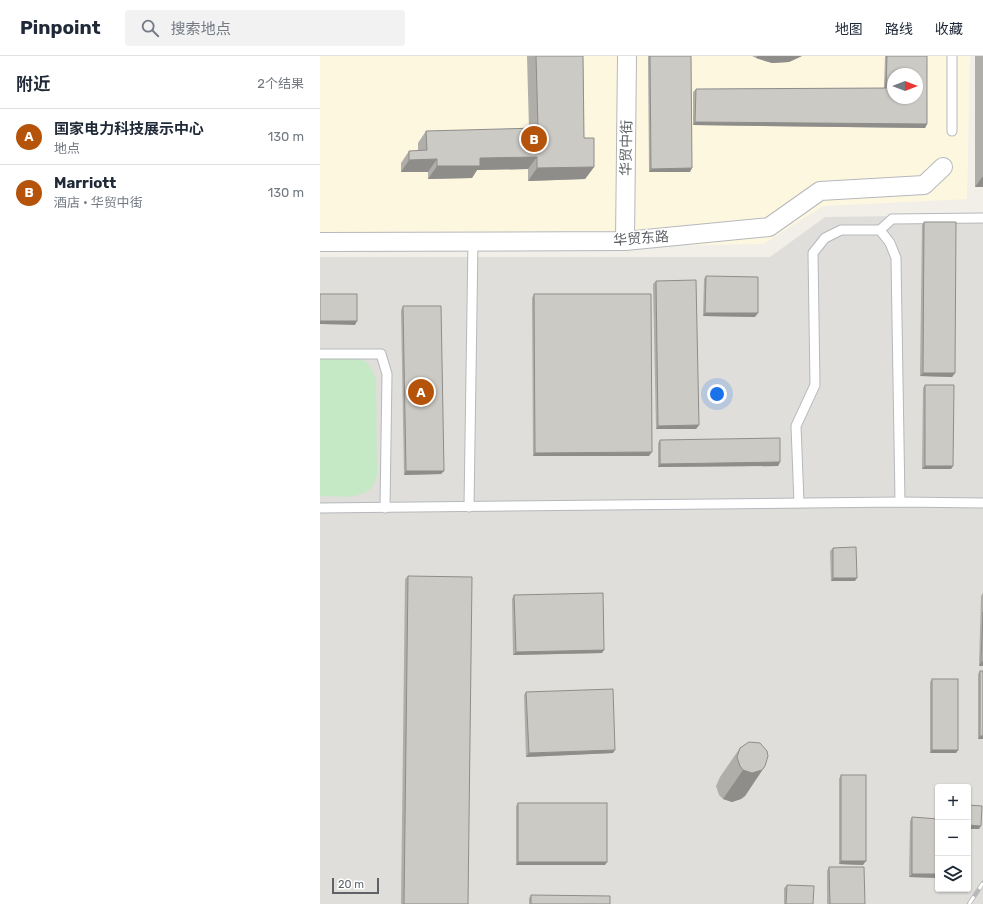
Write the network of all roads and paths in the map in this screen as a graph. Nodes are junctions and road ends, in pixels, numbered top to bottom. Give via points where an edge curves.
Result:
1 (627, 56) edge
2 (952, 56) edge
3 (952, 131) dead end
4 (943, 167) dead end
5 (983, 218) edge
6 (880, 230) junction
7 (473, 241) junction
8 (625, 241) junction
9 (320, 242) edge
10 (320, 354) edge
11 (900, 502) junction
12 (799, 503) junction
13 (983, 503) edge
14 (469, 507) junction
15 (320, 508) edge
16 (384, 508) junction

1 - 8 street, 华贸中街
2 - 3 lane
4 - 8 street, 华贸东路 via 924,185 820,191 769,228
5 - 6 lane via 892,220
6 - 11 lane via 890,243 896,258
6 - 12 lane via 841,230 825,238 813,253 815,385 796,426
7 - 8 street, 华贸东路
7 - 9 street, 华贸东路
7 - 14 lane
10 - 16 lane via 381,354 387,374
11 - 12 lane
11 - 13 lane
12 - 14 lane
14 - 16 lane
15 - 16 lane

